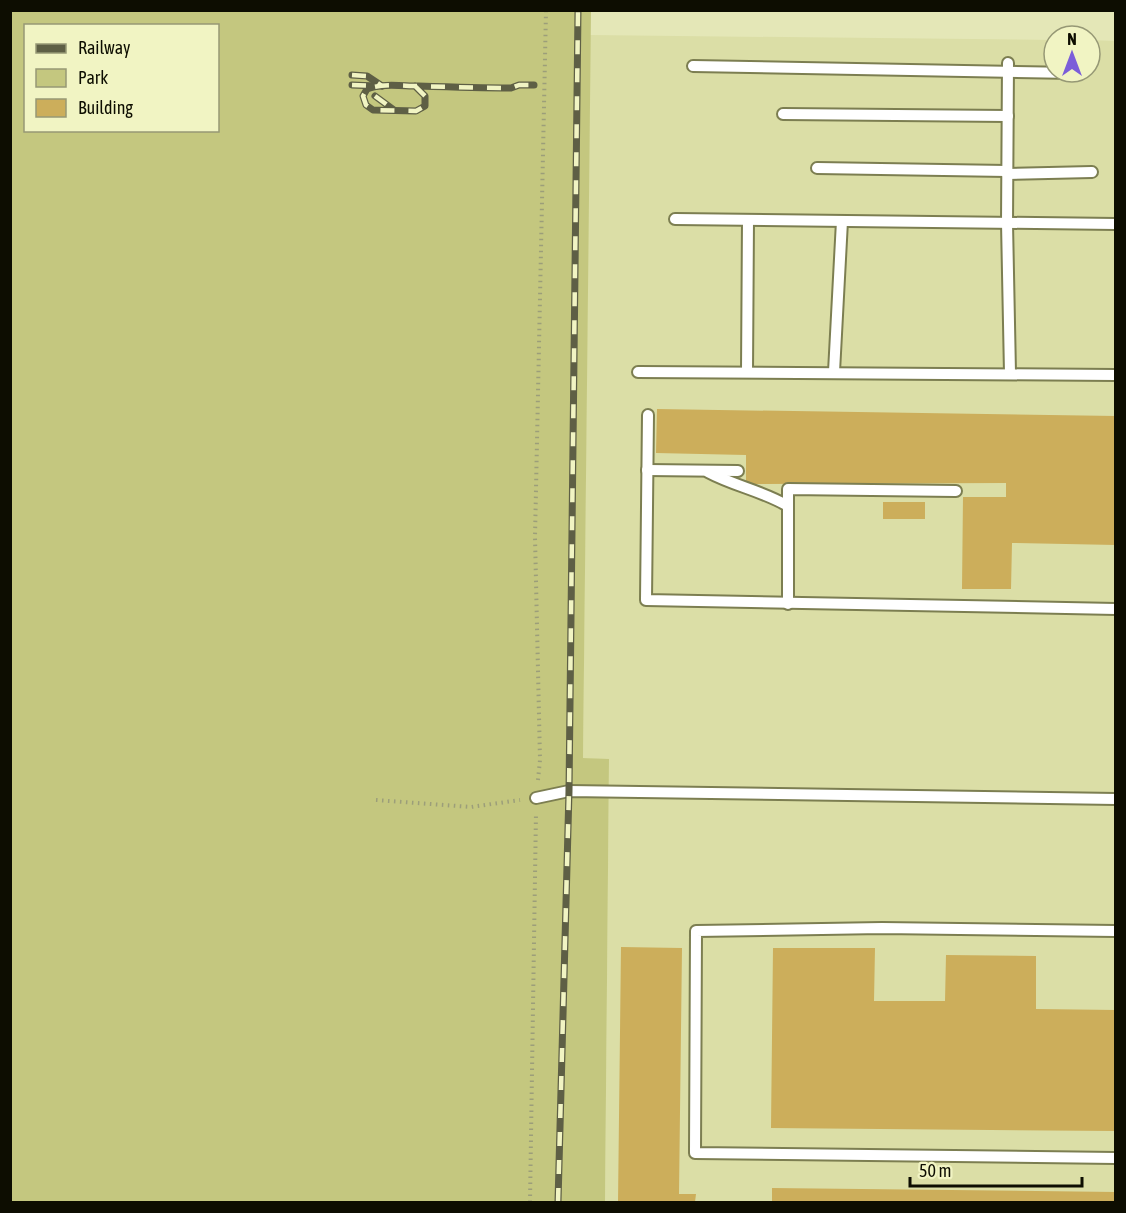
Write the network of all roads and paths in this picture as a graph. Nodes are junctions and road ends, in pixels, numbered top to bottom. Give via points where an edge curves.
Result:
1 (546, 10) edge
2 (693, 66) dead end
3 (1008, 68) junction
4 (1042, 71) edge
5 (783, 114) dead end
6 (1008, 116) junction
7 (817, 168) dead end
8 (1092, 172) dead end
9 (1007, 173) junction
10 (675, 219) dead end
11 (748, 220) junction
12 (842, 221) junction
13 (1007, 223) junction
14 (1116, 224) edge
15 (638, 372) dead end
16 (747, 372) junction
17 (834, 372) junction
18 (1010, 373) junction
19 (1116, 375) edge
20 (648, 415) dead end
21 (647, 470) junction
22 (706, 471) junction
23 (738, 471) dead end
24 (956, 491) dead end
25 (788, 506) junction
26 (788, 604) junction
27 (1116, 609) edge
28 (536, 798) junction
29 (1116, 799) edge
30 (376, 800) dead end
31 (1116, 931) edge
32 (1116, 1158) edge
33 (530, 1203) edge

1 - 28 path via 535,537 540,760
2 - 3 lane
3 - 4 lane
3 - 6 lane
5 - 6 lane
6 - 9 lane
7 - 9 lane
8 - 9 lane
9 - 13 lane
10 - 11 lane
11 - 12 lane
11 - 16 lane
12 - 13 lane
12 - 17 lane
13 - 14 lane
13 - 18 lane
15 - 16 lane
16 - 17 lane
17 - 18 lane
18 - 19 lane
20 - 21 lane
21 - 22 lane
21 - 26 lane via 646,600
22 - 23 lane
22 - 25 lane
24 - 25 lane via 788,489
25 - 26 lane
26 - 27 lane
28 - 29 lane via 569,791
28 - 30 path via 471,807
28 - 33 path
31 - 32 lane via 696,931 695,1141 695,1153

